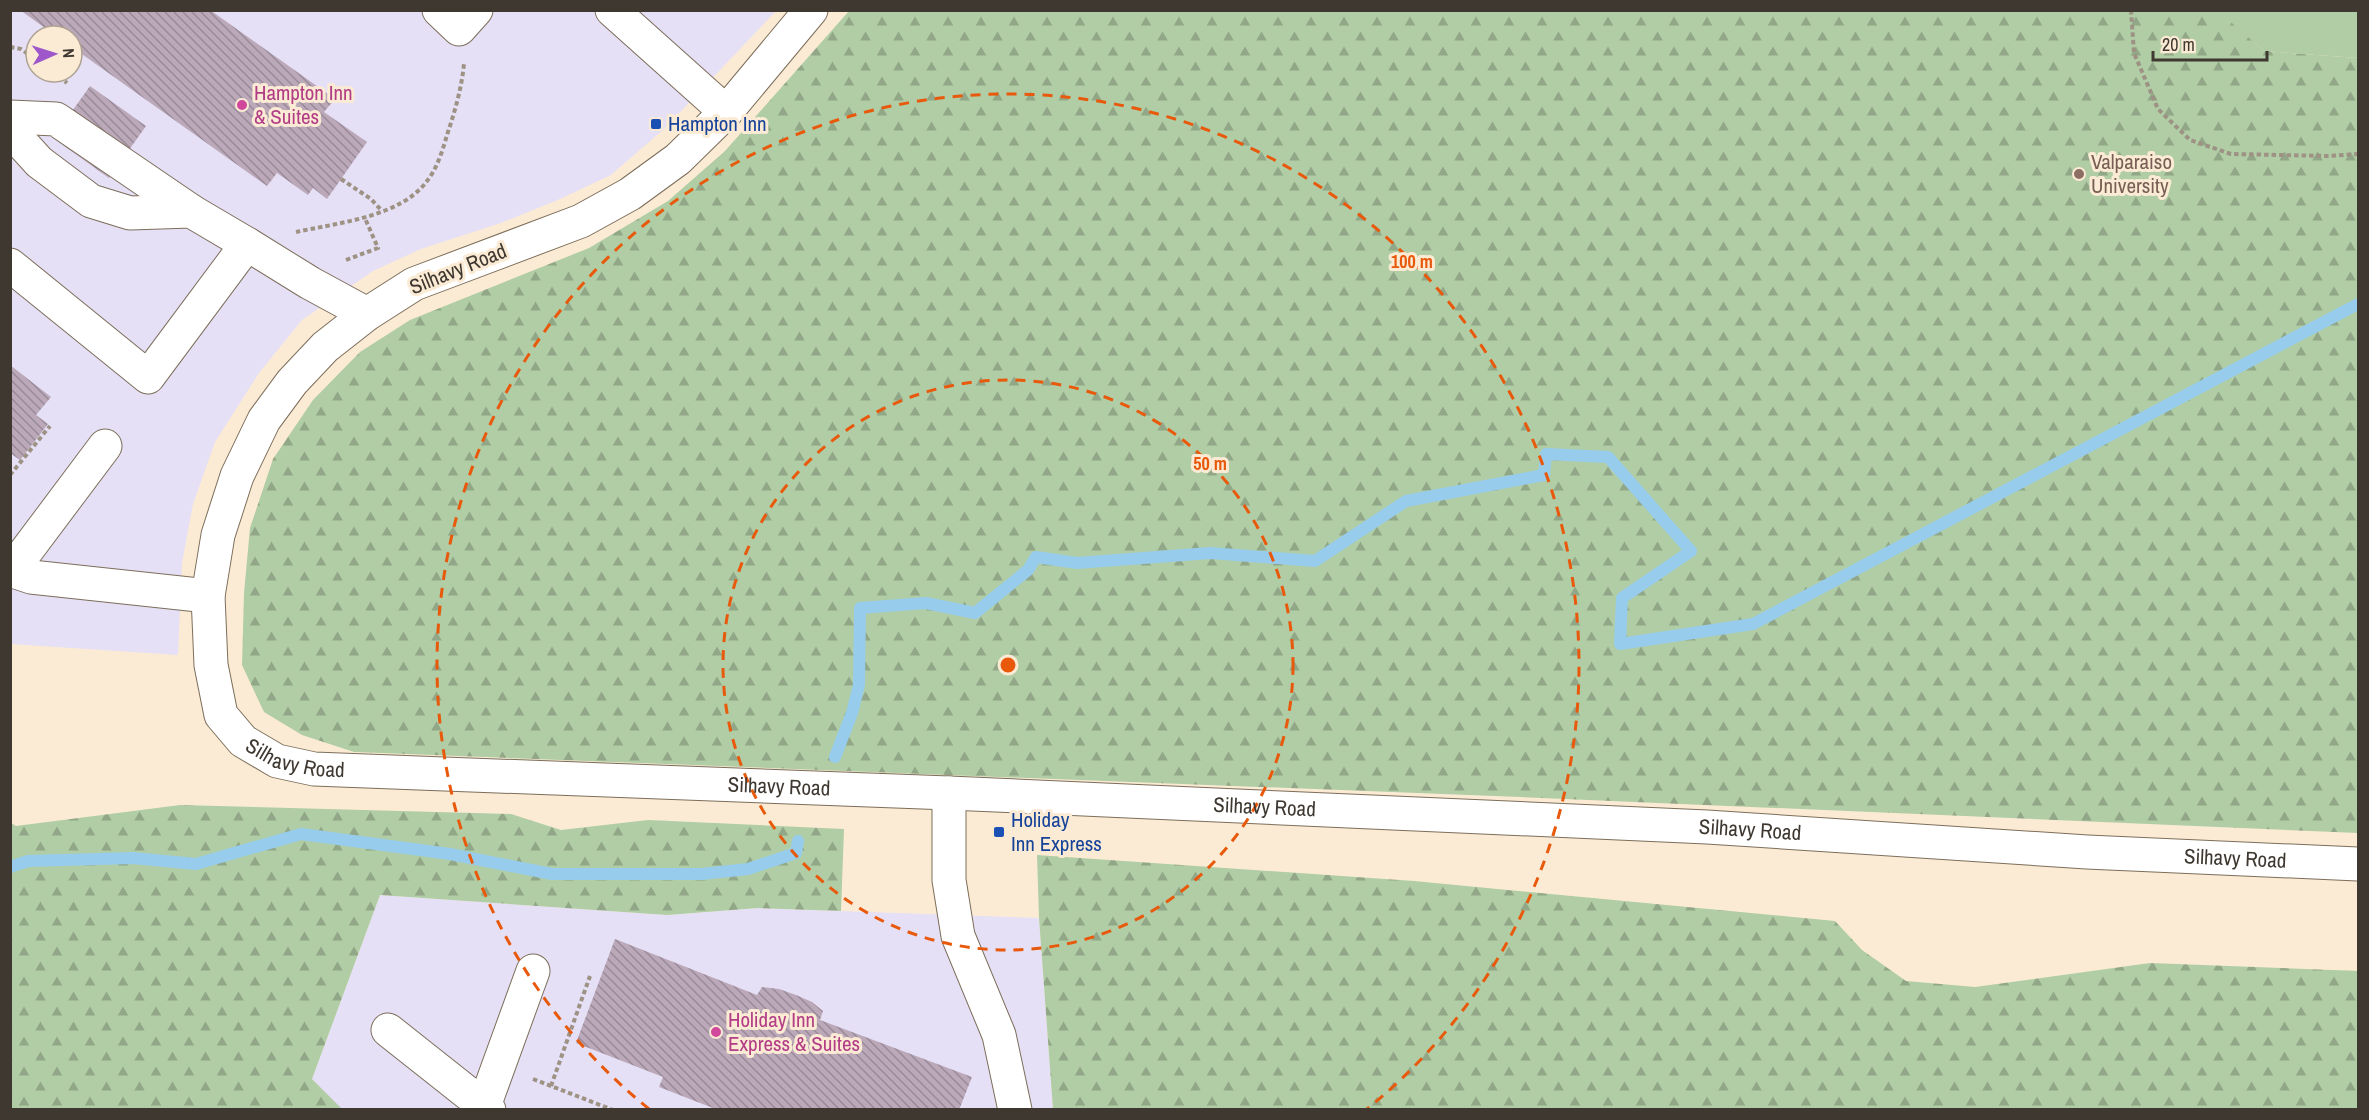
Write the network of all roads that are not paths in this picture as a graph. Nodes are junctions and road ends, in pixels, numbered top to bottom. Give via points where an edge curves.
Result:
1 (612, 10) edge
2 (811, 10) edge
3 (726, 112) junction
4 (10, 117) edge
5 (10, 130) edge
6 (191, 211) junction
7 (247, 244) junction
8 (10, 265) edge
9 (367, 314) junction
10 (105, 446) dead end
11 (11, 570) edge
12 (208, 596) junction
13 (949, 793) junction
14 (2358, 864) edge
15 (533, 971) dead end
16 (388, 1030) dead end
17 (486, 1108) edge
18 (1015, 1110) edge

1 - 3 street
2 - 3 street, Silhavy Road
3 - 9 street, Silhavy Road via 678,159 630,194 581,221 414,284
4 - 6 street via 56,119
5 - 6 street via 39,162 91,201 130,213
6 - 7 street
7 - 8 street via 148,377
7 - 9 street
9 - 12 street, Silhavy Road via 325,347 264,420 237,476 218,535
10 - 11 street
11 - 12 street via 31,577
12 - 13 street, Silhavy Road via 211,665 221,715 243,741 277,761 314,769
13 - 14 street, Silhavy Road via 1707,826 2087,852
13 - 18 street via 949,880 958,936 999,1035
15 - 17 street
16 - 17 street

